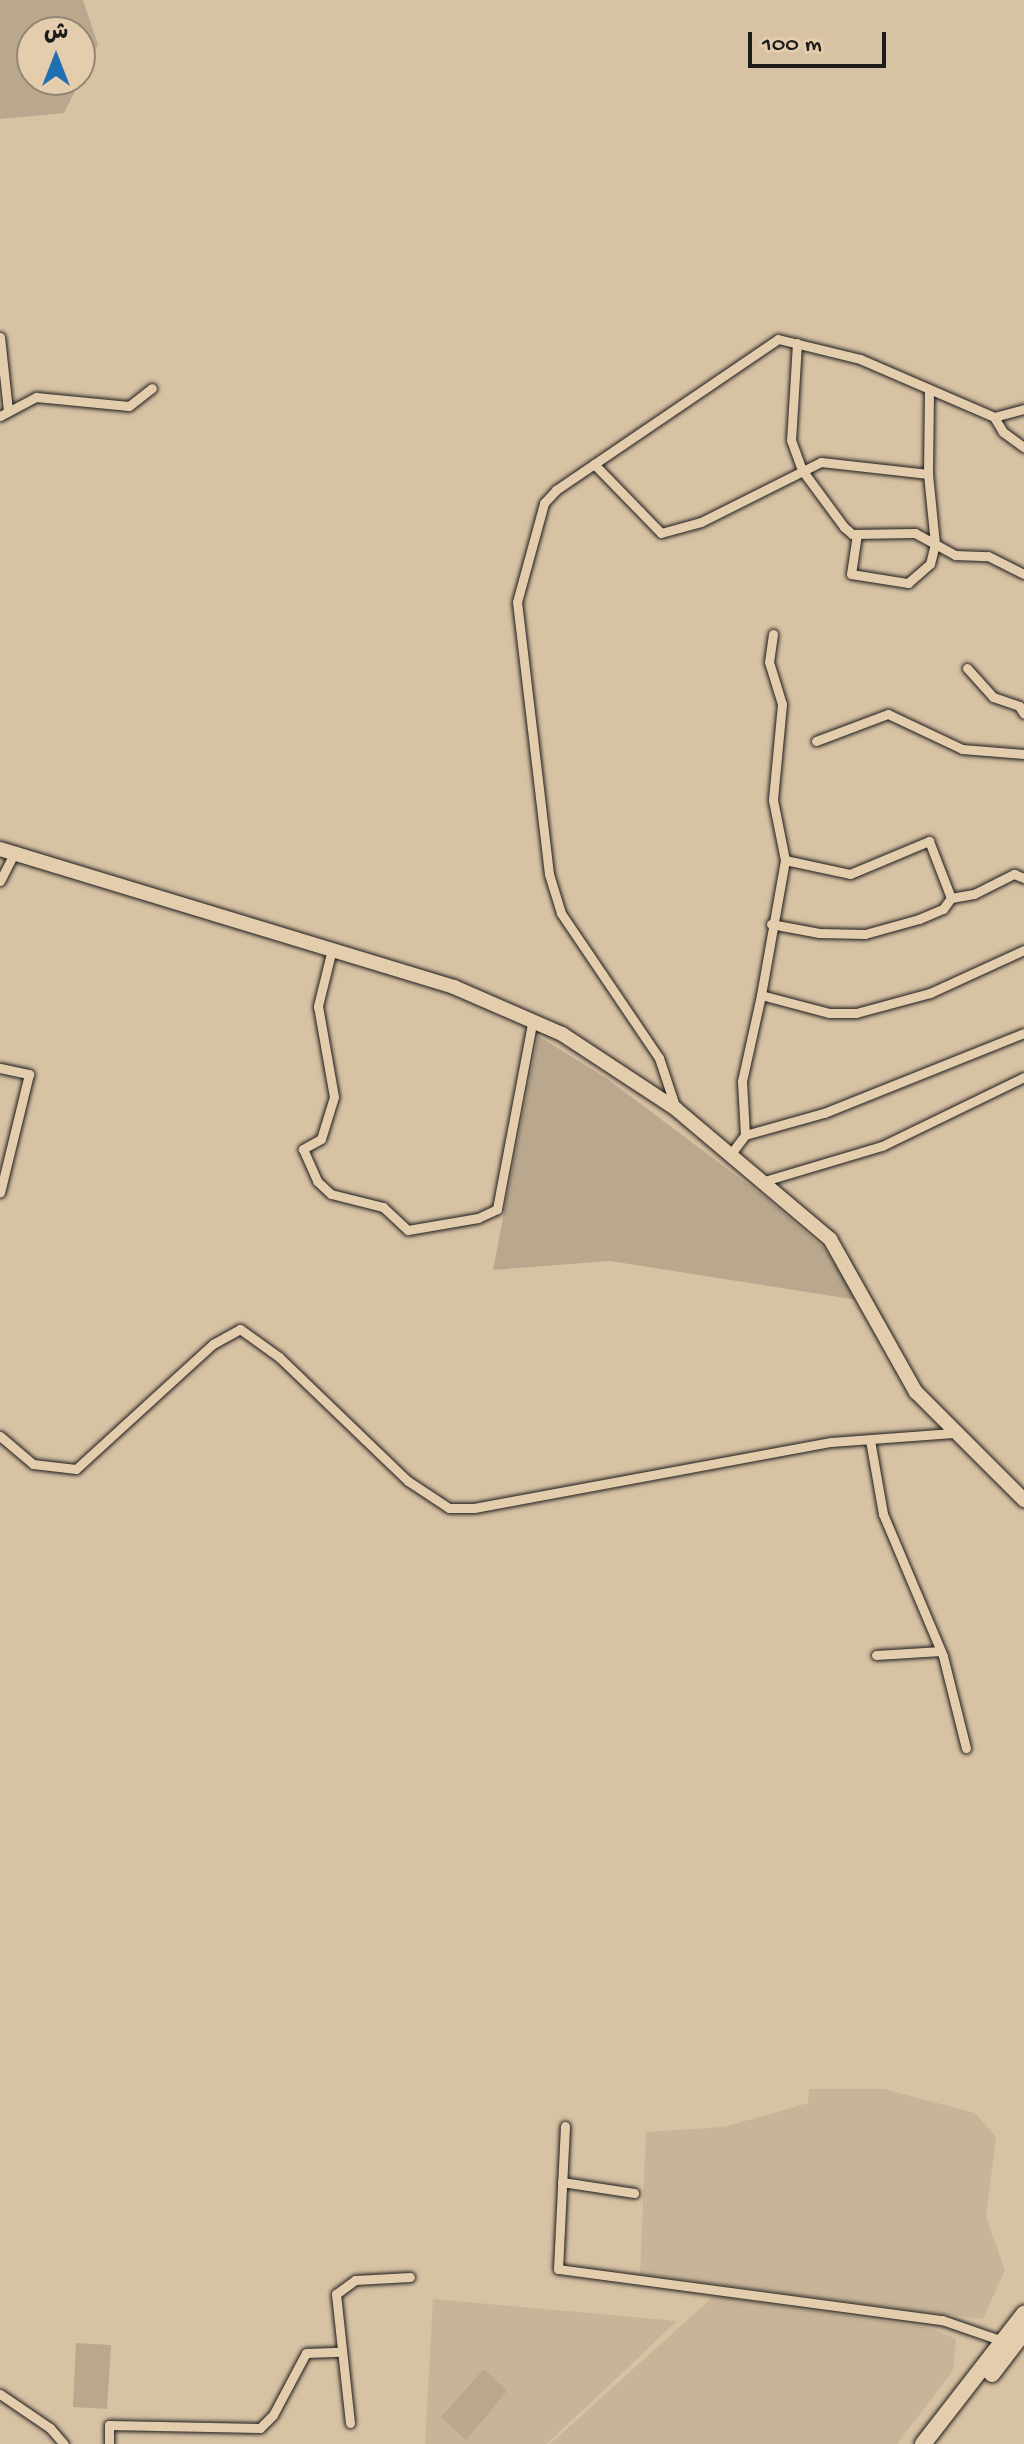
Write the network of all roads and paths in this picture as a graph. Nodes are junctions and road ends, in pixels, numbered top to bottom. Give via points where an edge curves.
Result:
1 (0, 337) edge
2 (797, 343) junction
3 (152, 388) dead end
4 (929, 389) junction
5 (1024, 409) edge
6 (4, 414) edge
7 (994, 417) junction
8 (1024, 447) edge
9 (594, 464) junction
10 (802, 470) junction
11 (928, 474) junction
12 (857, 534) junction
13 (935, 544) junction
14 (1024, 574) edge
15 (773, 634) dead end
16 (967, 668) dead end
17 (1024, 714) edge
18 (816, 741) dead end
19 (1024, 754) edge
20 (7, 850) edge
21 (785, 860) junction
22 (1024, 878) edge
23 (0, 881) edge
24 (951, 898) junction
25 (771, 924) junction
26 (332, 949) junction
27 (1024, 950) edge
28 (761, 995) junction
29 (533, 1019) junction
30 (1024, 1033) edge
31 (0, 1068) edge
32 (1024, 1077) edge
33 (676, 1109) junction
34 (745, 1135) junction
35 (730, 1155) junction
36 (2, 1167) edge
37 (760, 1182) junction
38 (0, 1193) edge
39 (953, 1433) junction
40 (0, 1436) edge
41 (870, 1440) junction
42 (1024, 1500) edge
43 (941, 1651) junction
44 (876, 1655) dead end
45 (966, 1748) dead end
46 (565, 2126) dead end
47 (562, 2182) junction
48 (634, 2193) dead end
49 (410, 2277) dead end
50 (1024, 2314) edge
51 (1024, 2332) edge
52 (1003, 2341) junction
53 (340, 2352) junction
54 (0, 2394) edge
55 (350, 2423) dead end
56 (64, 2444) edge
57 (109, 2444) edge
58 (923, 2444) edge
59 (936, 2444) edge

1 - 6 street
2 - 4 street via 860,359
2 - 9 street via 778,339
2 - 10 street via 791,440
3 - 6 street via 129,406 36,397
4 - 7 street
4 - 11 street
5 - 7 street
7 - 8 street via 1003,432
9 - 10 street via 661,533 701,522
9 - 33 street via 544,503 517,602 540,805 549,874 561,913 659,1058
10 - 11 street via 834,462
10 - 12 street via 844,527
11 - 13 street
12 - 13 street via 915,533
12 - 13 street via 851,574 866,579 908,583 930,564
13 - 14 street via 955,555 988,556
15 - 21 street via 769,662 782,704 773,800
16 - 17 street via 993,697 1019,706
18 - 19 street via 888,714 962,749
20 - 23 street
20 - 26 main road
21 - 24 street via 850,874 929,841
21 - 25 street
22 - 24 street via 1014,874 974,894
24 - 25 street via 943,909 865,934
25 - 28 street
26 - 29 main road via 454,987
26 - 29 street via 318,1006 334,1097 321,1139 303,1149 317,1181 331,1194 383,1207 408,1230 478,1218 497,1209
27 - 28 street via 930,993 856,1013 829,1013
28 - 34 street via 742,1081
29 - 33 main road
30 - 34 street via 824,1113
31 - 36 street via 29,1074
32 - 37 street via 882,1146
33 - 35 main road
34 - 35 street
35 - 37 main road
36 - 38 street
37 - 39 main road via 830,1239 916,1392
39 - 41 street
39 - 42 main road
40 - 41 street via 33,1464 76,1469 213,1344 240,1329 279,1357 408,1481 449,1508 474,1508 752,1455
41 - 43 street via 883,1514
43 - 44 street
43 - 45 street
46 - 47 street
47 - 48 street
47 - 52 street via 558,2269 942,2320
49 - 53 street via 344,2284 336,2294
50 - 52 highway
51 - 59 highway
52 - 58 highway
53 - 55 street
53 - 57 street via 306,2353 273,2415 260,2428 109,2425
54 - 56 street

